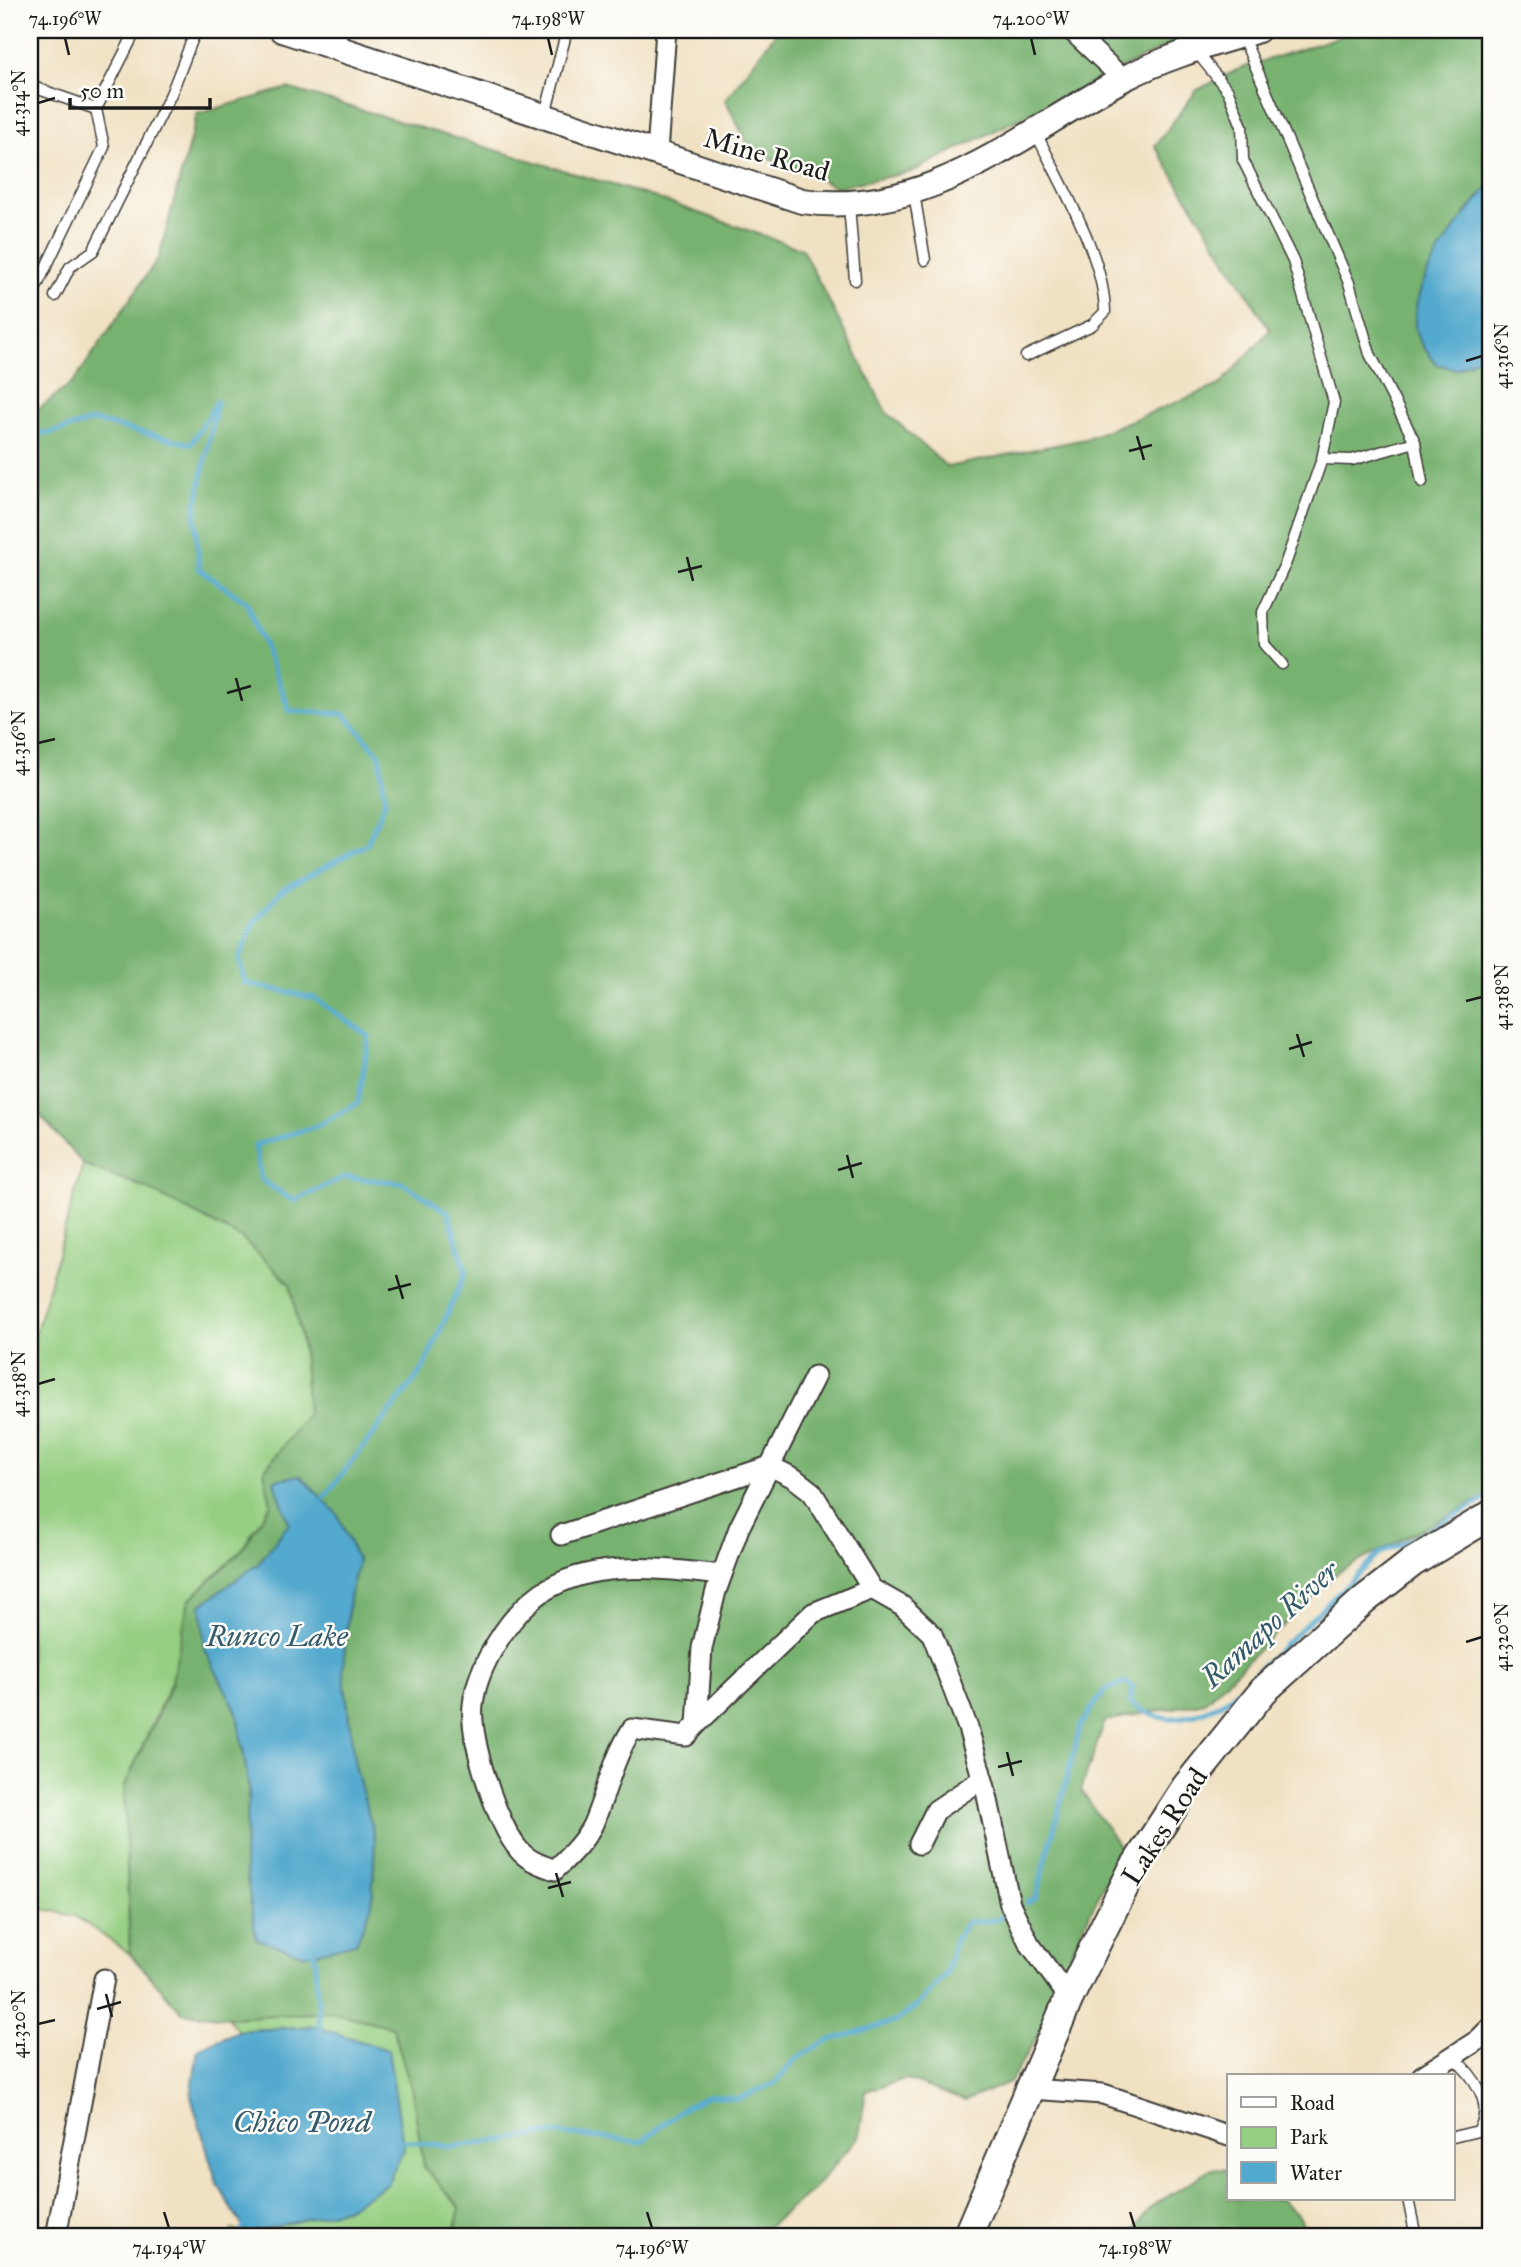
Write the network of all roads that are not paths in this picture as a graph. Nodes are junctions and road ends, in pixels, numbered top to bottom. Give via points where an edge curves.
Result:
1 (35, 30) edge
2 (136, 30) edge
3 (197, 30) edge
4 (282, 30) edge
5 (567, 30) edge
6 (666, 30) edge
7 (1073, 30) edge
8 (30, 32) edge
9 (1250, 32) edge
10 (336, 39) edge
11 (1195, 50) junction
12 (1123, 79) junction
13 (30, 86) edge
14 (96, 109) junction
15 (545, 115) junction
16 (1034, 130) junction
17 (657, 152) junction
18 (915, 193) junction
19 (849, 204) junction
20 (925, 260) dead end
21 (855, 281) dead end
22 (55, 296) dead end
23 (30, 300) edge
24 (1026, 356) dead end
25 (1415, 442) junction
26 (1322, 459) junction
27 (1422, 482) dead end
28 (1282, 664) dead end
29 (815, 1376) dead end
30 (770, 1466) junction
31 (1491, 1515) edge
32 (561, 1535) dead end
33 (722, 1575) junction
34 (872, 1589) junction
35 (697, 1724) junction
36 (982, 1779) junction
37 (919, 1844) dead end
38 (104, 1979) dead end
39 (1069, 1998) junction
40 (1491, 2027) edge
41 (1452, 2057) junction
42 (1425, 2074) edge
43 (1030, 2089) junction
44 (1227, 2135) edge
45 (1454, 2137) edge
46 (1408, 2200) edge
47 (56, 2237) edge
48 (967, 2237) edge
49 (1416, 2237) edge

1 - 8 lane
2 - 14 lane
3 - 22 lane via 171,94 93,251 69,267
4 - 10 street, Mine Road
5 - 15 lane
6 - 17 street
7 - 12 street
9 - 11 street, Mine Road
9 - 25 lane via 1349,283 1370,354
10 - 15 street, Mine Road
11 - 12 street, Mine Road
11 - 26 lane via 1228,91 1242,127 1243,160 1293,261 1334,402
12 - 16 street, Mine Road
13 - 14 lane
14 - 23 lane via 104,147
15 - 17 street, Mine Road
16 - 18 street, Mine Road via 957,175
16 - 24 lane via 1092,255 1105,293 1105,312 1092,326
17 - 19 street, Mine Road via 802,201
18 - 19 street, Mine Road
18 - 20 lane
19 - 21 lane
25 - 26 lane via 1352,460
25 - 27 lane
26 - 28 lane via 1263,612 1264,644
29 - 30 street
30 - 32 street
30 - 33 street via 738,1528
30 - 34 street via 811,1492
31 - 39 main road, Lakes Road via 1413,1562 1264,1690 1186,1787 1132,1871
33 - 35 street via 702,1648
33 - 35 street via 656,1568 606,1570 559,1583 520,1612 503,1635 481,1674 472,1706 486,1780 501,1822 519,1850 555,1870 592,1826 617,1753 632,1729 686,1735
34 - 35 street via 813,1613
34 - 36 street via 902,1606 932,1634 949,1671
36 - 37 street via 936,1810
36 - 39 street via 1010,1904 1029,1943
38 - 47 street
39 - 43 main road, Lakes Road
40 - 41 street
41 - 42 street
41 - 45 lane via 1479,2089 1485,2115 1478,2131
43 - 44 street via 1103,2094
43 - 48 main road, Lakes Road
46 - 49 lane

